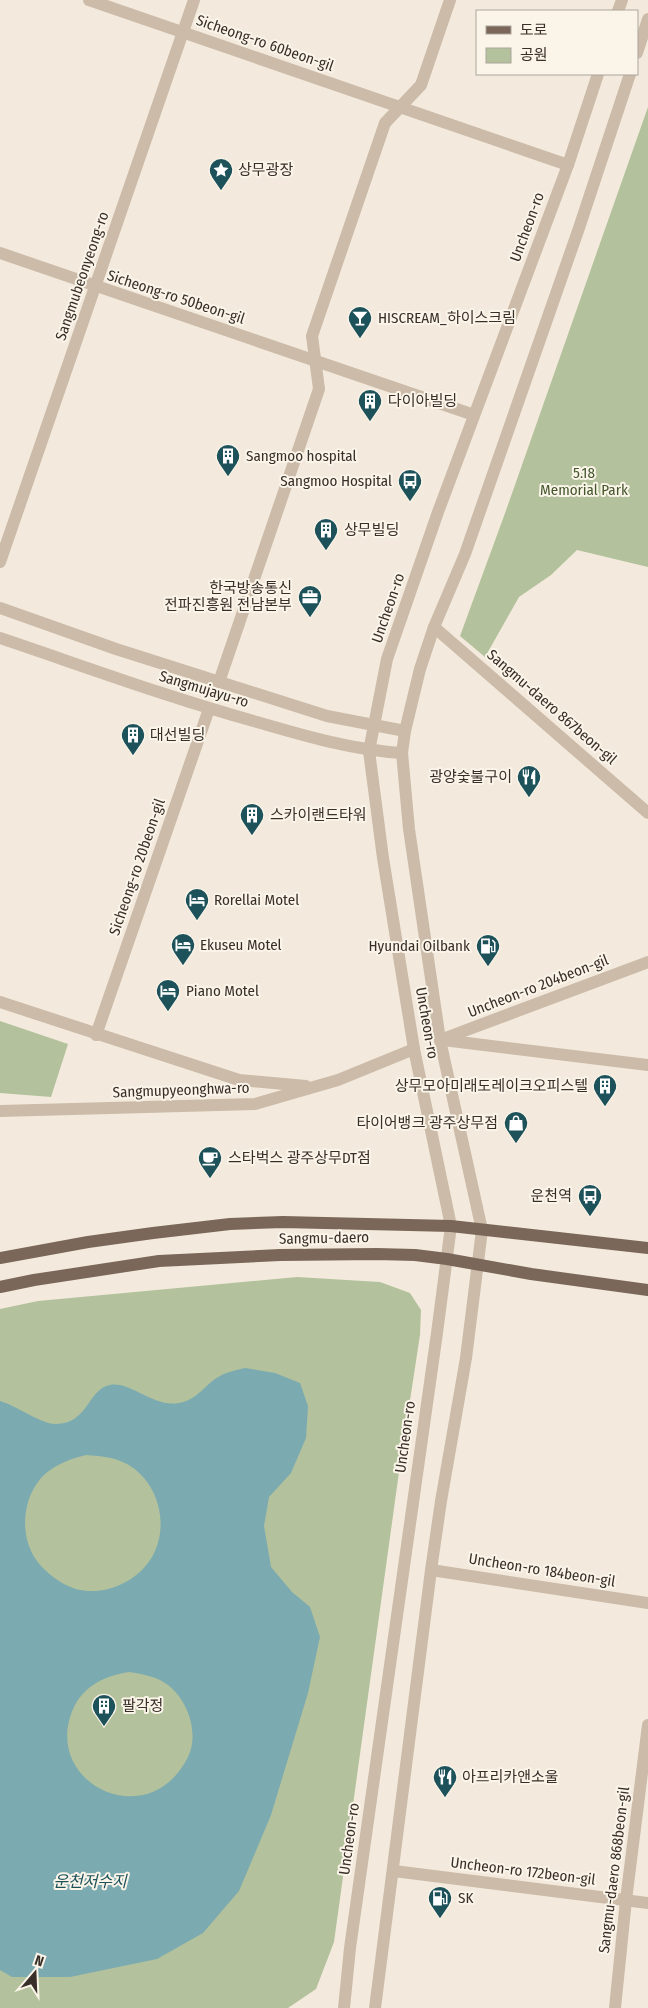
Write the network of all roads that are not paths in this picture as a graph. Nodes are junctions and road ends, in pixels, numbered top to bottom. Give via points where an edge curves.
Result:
1 (90, 0) edge
2 (194, 0) edge
3 (450, 0) edge
4 (648, 19) edge
5 (183, 32) junction
6 (638, 50) edge
7 (598, 75) edge
8 (630, 75) edge
9 (401, 107) junction
10 (568, 165) junction
11 (0, 253) edge
12 (95, 287) junction
13 (315, 360) junction
14 (474, 414) junction
15 (0, 562) edge
16 (0, 608) edge
17 (434, 627) junction
18 (0, 638) edge
19 (219, 682) junction
20 (208, 709) junction
21 (374, 725) junction
22 (405, 731) junction
23 (370, 751) junction
24 (402, 753) junction
25 (648, 813) edge
26 (648, 962) edge
27 (0, 1002) edge
28 (96, 1035) junction
29 (440, 1040) junction
30 (414, 1049) junction
31 (648, 1065) edge
32 (313, 1087) junction
33 (0, 1111) edge
34 (450, 1226) junction
35 (482, 1230) junction
36 (648, 1248) edge
37 (0, 1258) edge
38 (447, 1259) junction
39 (478, 1263) junction
40 (0, 1287) edge
41 (648, 1290) edge
42 (431, 1570) junction
43 (648, 1603) edge
44 (648, 1732) edge
45 (394, 1871) junction
46 (626, 1900) junction
47 (648, 1903) edge
48 (373, 2007) edge
49 (344, 2008) edge
50 (615, 2008) edge

1 - 5 street, Sicheong-ro 60beon-gil
2 - 5 street, Sangmubeonyeong-ro
3 - 9 street via 421,85
4 - 6 street
5 - 9 street, Sicheong-ro 60beon-gil
5 - 12 street, Sangmubeonyeong-ro
7 - 10 street, Uncheon-ro
8 - 17 street, Uncheon-ro via 471,537
9 - 10 street, Sicheong-ro 60beon-gil
9 - 13 street via 385,123 312,336
10 - 14 street, Uncheon-ro
11 - 12 street, Sicheong-ro 50beon-gil
12 - 13 street, Sicheong-ro 50beon-gil
12 - 15 street, Sangmubeonyeong-ro
13 - 14 street, Sicheong-ro 50beon-gil
13 - 19 street, Sangmujayu-ro via 319,389
14 - 21 street, Uncheon-ro via 388,659
16 - 19 street, Sangmujayu-ro
17 - 22 street, Uncheon-ro
17 - 25 street, Sangmu-daero 867beon-gil
18 - 20 street, Sangmujayu-ro
19 - 21 street, Sangmujayu-ro via 327,716
20 - 23 street, Sangmujayu-ro
20 - 28 street, Sicheong-ro 20beon-gil
21 - 22 street, Sangmujayu-ro
21 - 23 street, Uncheon-ro
22 - 24 street, Uncheon-ro
23 - 24 street, Sangmujayu-ro
23 - 30 street, Uncheon-ro via 383,858
24 - 29 street, Uncheon-ro via 409,829
26 - 29 street, Uncheon-ro 204beon-gil
27 - 28 street
28 - 32 street via 239,1080
29 - 31 street
29 - 35 street, Uncheon-ro
30 - 32 street, Sangmupyeonghwa-ro via 366,1070
30 - 34 street, Uncheon-ro
32 - 33 street, Sangmupyeonghwa-ro via 255,1104
34 - 35 main road, Sangmu-daero
34 - 37 main road, Sangmu-daero via 230,1224 88,1242
34 - 38 street, Uncheon-ro
35 - 36 main road, Sangmu-daero
35 - 39 street, Uncheon-ro
38 - 39 main road, Sangmu-daero
38 - 40 main road, Sangmu-daero via 415,1255 280,1254 159,1260
38 - 49 street, Uncheon-ro
39 - 41 main road, Sangmu-daero via 531,1274
39 - 42 street, Uncheon-ro via 466,1358
42 - 43 street, Uncheon-ro 184beon-gil
42 - 45 street, Uncheon-ro
44 - 46 street, Sangmu-daero 868beon-gil
45 - 46 street, Uncheon-ro 172beon-gil
45 - 48 street, Uncheon-ro
46 - 47 street, Uncheon-ro 172beon-gil
46 - 50 street, Sangmu-daero 868beon-gil

